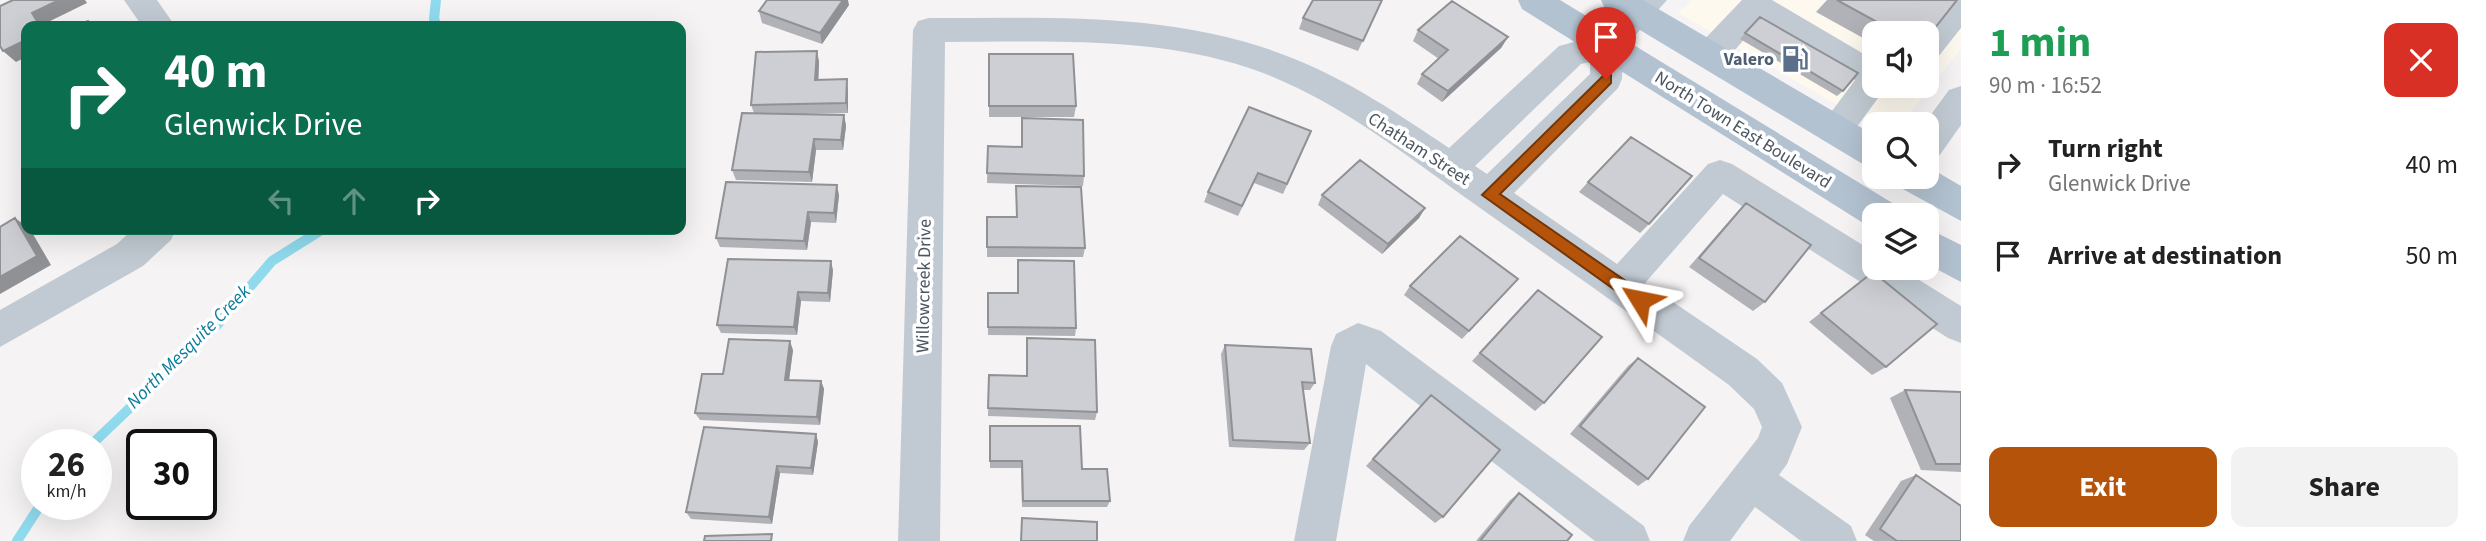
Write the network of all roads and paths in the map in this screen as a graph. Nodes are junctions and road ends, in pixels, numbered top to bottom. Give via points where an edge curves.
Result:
1 (140, 0) edge
2 (1534, 0) edge
3 (1636, 4) edge
4 (1747, 5) edge
5 (1961, 6) edge
6 (155, 21) edge
7 (929, 30) joint
8 (1939, 33) edge
9 (1607, 45) junction
10 (1710, 55) junction
11 (1862, 71) edge
12 (1862, 94) edge
13 (1961, 99) edge
14 (1939, 129) edge
15 (1835, 130) junction
16 (1862, 146) edge
17 (1450, 168) junction
18 (1934, 189) edge
19 (1489, 195) junction
20 (1862, 203) edge
21 (1961, 205) edge
22 (152, 235) edge
23 (1939, 251) edge
24 (1961, 265) edge
25 (1620, 286) junction
26 (1961, 326) edge
27 (0, 330) edge
28 (1751, 479) junction
29 (919, 541) edge
30 (1315, 541) edge
31 (1629, 541) edge
32 (1704, 541) edge
33 (1836, 541) edge

1 - 6 street
2 - 9 main road, North Town East Boulevard
3 - 9 street
3 - 10 main road
4 - 10 street
4 - 11 street
5 - 8 street
7 - 17 street, Chatham Street via 1101,31 1170,38 1255,57 1322,88
7 - 29 street, Willowcreek Drive
9 - 17 street via 1570,55
9 - 19 street via 1606,79
9 - 20 main road, North Town East Boulevard
10 - 15 main road
12 - 15 street
13 - 14 street
15 - 16 main road
17 - 19 street, Chatham Street
18 - 21 main road
19 - 25 street, Chatham Street
22 - 27 street via 130,255
23 - 24 main road
25 - 26 street via 1720,174
25 - 28 street, Chatham Street via 1743,372 1768,396 1782,427 1773,450
28 - 32 street, Chatham Street
28 - 33 street
30 - 31 street via 1350,346 1358,340 1368,343

